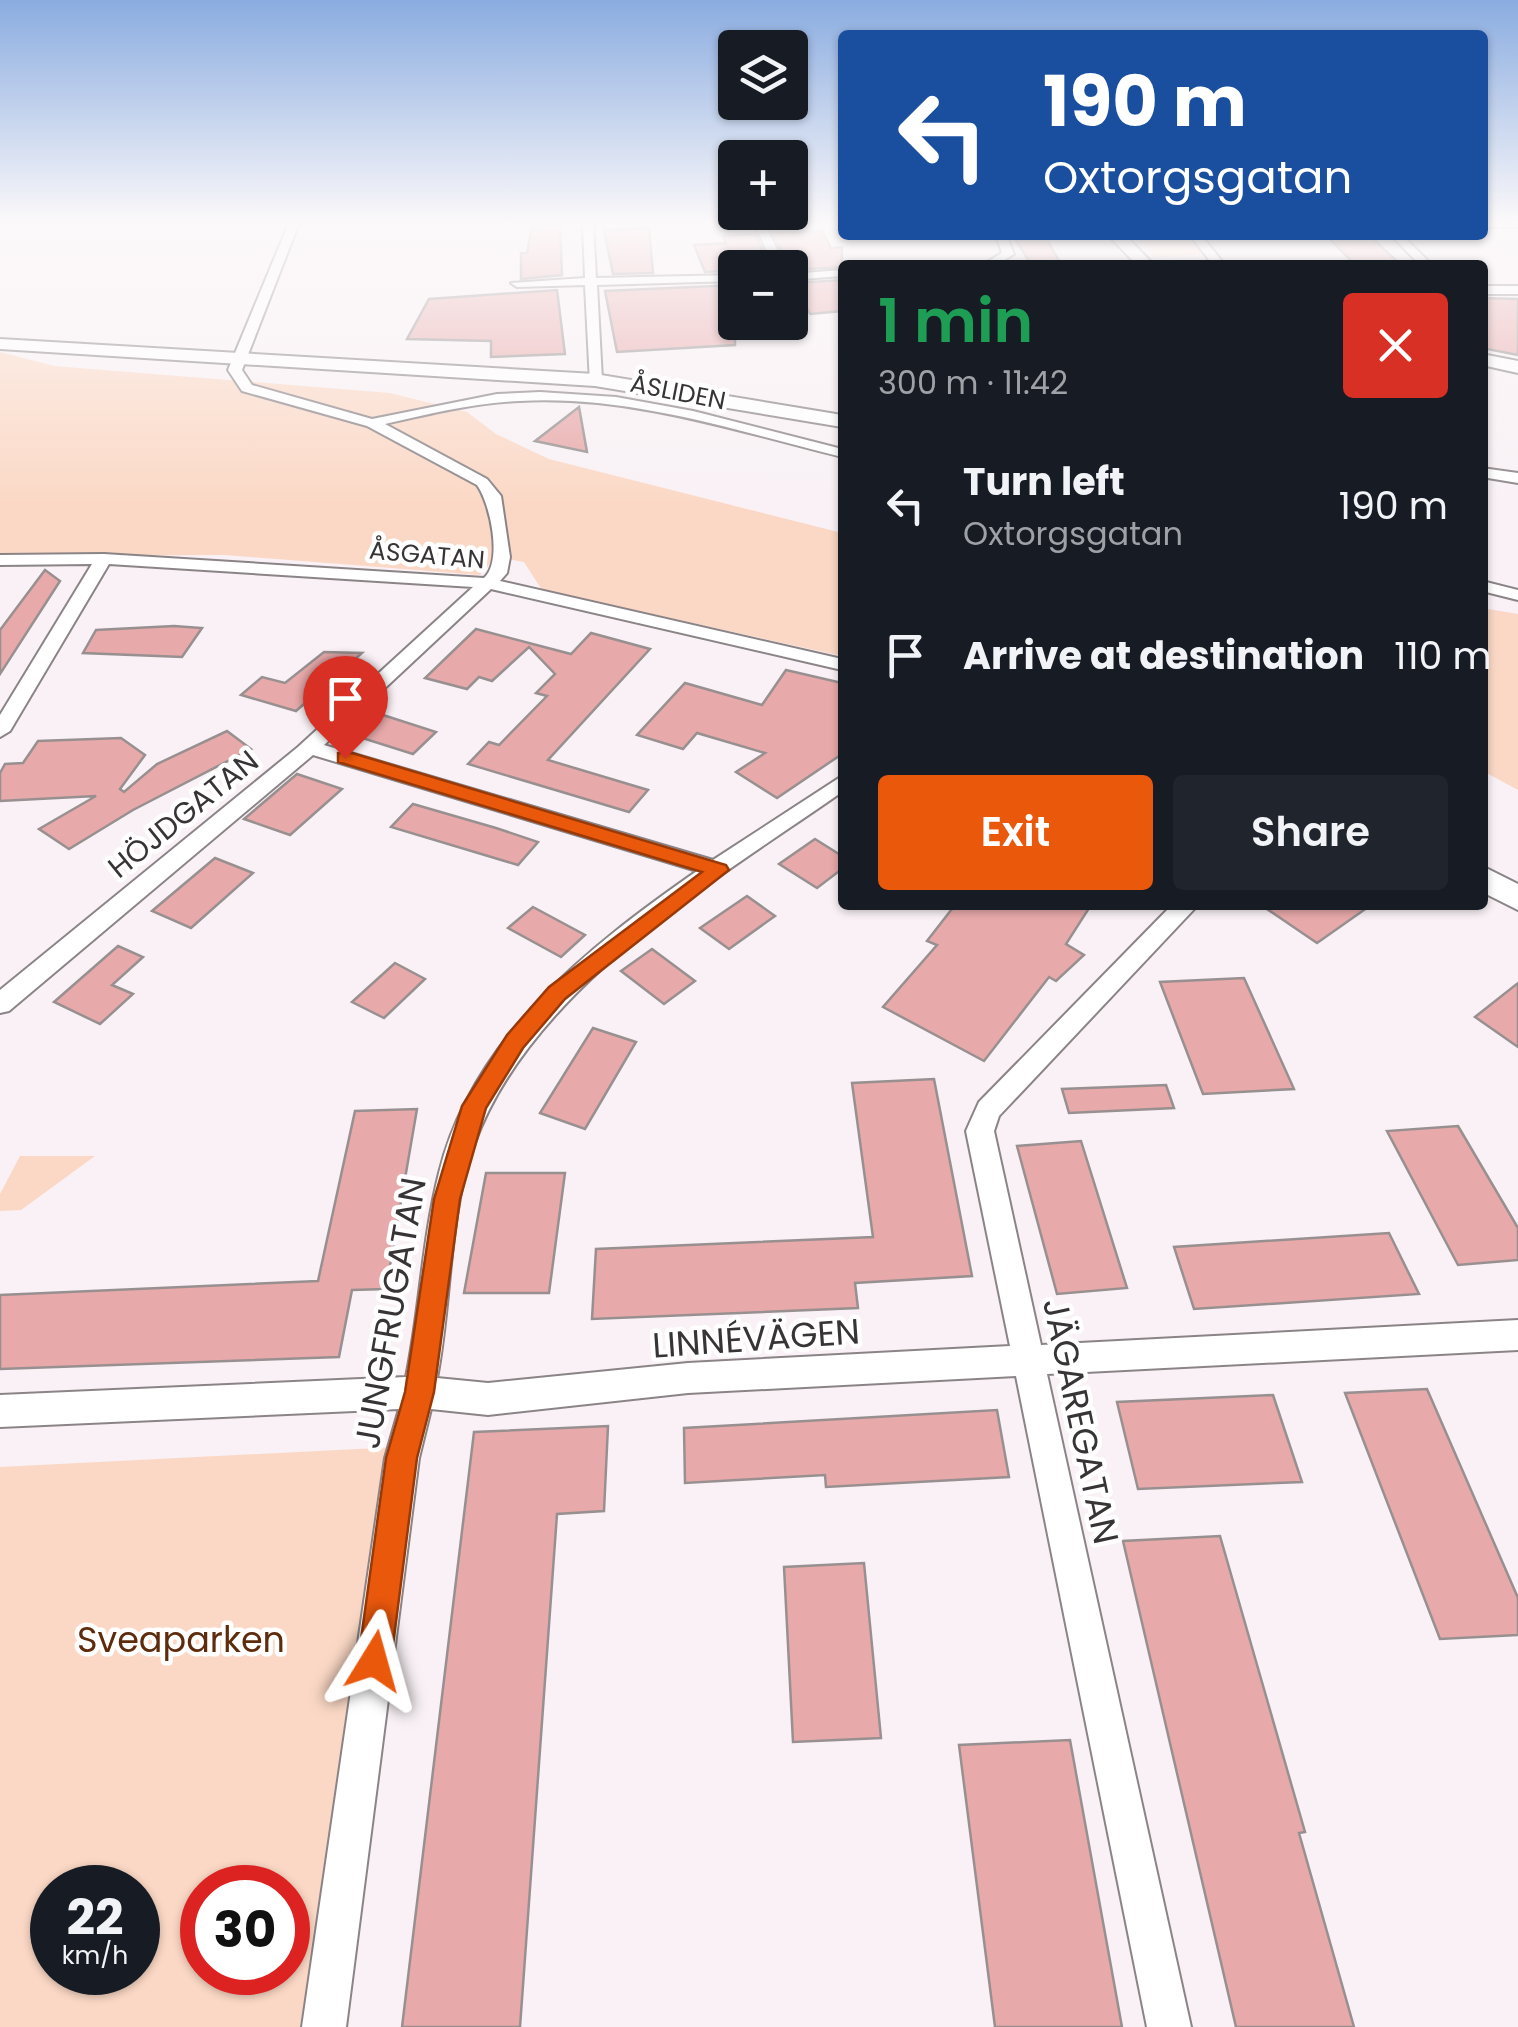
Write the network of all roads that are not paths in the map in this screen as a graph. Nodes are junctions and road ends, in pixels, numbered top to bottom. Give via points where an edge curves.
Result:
1 (259, 318) edge
2 (593, 318) edge
3 (0, 344) edge
4 (244, 357) junction
5 (1488, 360) edge
6 (1518, 367) edge
7 (595, 380) junction
8 (838, 420) edge
9 (372, 423) junction
10 (838, 451) edge
11 (1488, 473) edge
12 (1518, 478) edge
13 (104, 559) junction
14 (0, 560) edge
15 (487, 583) junction
16 (1488, 588) edge
17 (1518, 595) edge
18 (838, 663) edge
19 (0, 730) edge
20 (310, 747) junction
21 (838, 785) edge
22 (719, 870) junction
23 (1488, 881) edge
24 (1518, 899) edge
25 (1181, 910) edge
26 (0, 1004) edge
27 (1518, 1334) edge
28 (1026, 1359) junction
29 (420, 1392) junction
30 (0, 1411) edge
31 (324, 2027) edge
32 (1169, 2027) edge

1 - 4 street
2 - 7 street
3 - 4 main road
4 - 7 main road
4 - 9 street, ÅSLIDEN via 235,370 246,388
5 - 6 main road
7 - 8 main road
9 - 10 street, ÅSLIDEN via 496,399 572,397 678,412
9 - 15 street via 492,490 502,560
11 - 12 street
13 - 14 street, ÅSGATAN
13 - 15 street, ÅSGATAN
13 - 19 street
15 - 18 street, ÅSGATAN
15 - 20 street, HÖJDGATAN
16 - 17 street
20 - 22 street
20 - 26 street, HÖJDGATAN
21 - 22 street, JUNGFRUGATAN
22 - 29 street, JUNGFRUGATAN via 557,993 474,1106 447,1199
23 - 24 main road
25 - 28 street, JÄGAREGATAN via 988,1110 980,1130
27 - 28 street, LINNÉVÄGEN
28 - 29 street, LINNÉVÄGEN via 688,1378 488,1399
28 - 32 street, JÄGAREGATAN
29 - 30 street, LINNÉVÄGEN
29 - 31 street, JUNGFRUGATAN via 402,1458

